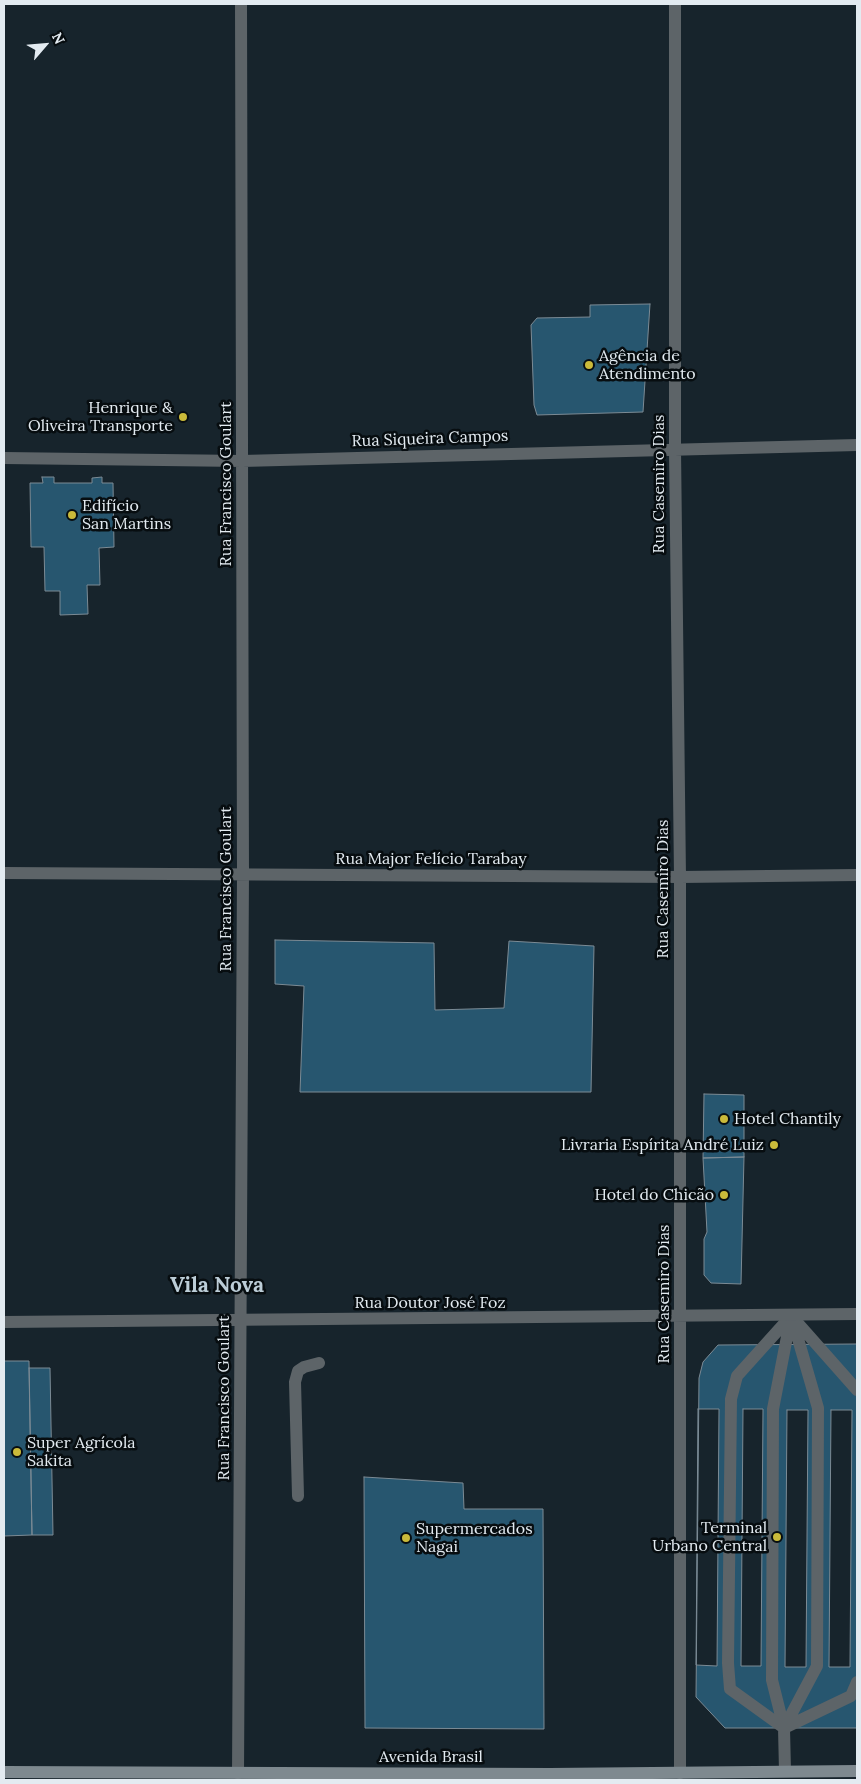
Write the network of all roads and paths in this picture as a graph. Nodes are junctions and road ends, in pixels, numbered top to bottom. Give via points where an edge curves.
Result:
1 (241, 4) edge
2 (675, 4) edge
3 (857, 445) edge
4 (675, 449) junction
5 (4, 458) edge
6 (242, 461) junction
7 (4, 873) edge
8 (243, 874) junction
9 (857, 875) edge
10 (680, 877) junction
11 (857, 1314) edge
12 (791, 1316) junction
13 (680, 1318) junction
14 (241, 1320) junction
15 (4, 1322) edge
16 (320, 1363) dead end
17 (857, 1390) edge
18 (298, 1496) dead end
19 (857, 1682) edge
20 (784, 1728) junction
21 (785, 1771) junction
22 (857, 1771) edge
23 (4, 1772) edge
24 (238, 1773) junction
25 (680, 1774) junction

1 - 6 street, Rua Francisco Goulart
2 - 4 street, Rua Casemiro Dias
3 - 4 street, Rua Siqueira Campos
4 - 6 street, Rua Siqueira Campos
4 - 10 street, Rua Casemiro Dias
5 - 6 street, Rua Siqueira Campos
6 - 8 street, Rua Francisco Goulart
7 - 8 street, Rua Major Felício Tarabay
8 - 10 street, Rua Major Felício Tarabay
8 - 14 street, Rua Francisco Goulart
9 - 10 street, Rua Major Felício Tarabay
10 - 13 street, Rua Casemiro Dias
11 - 12 street, Rua Doutor José Foz
12 - 13 street, Rua Doutor José Foz
12 - 17 street
12 - 20 street via 773,1409 772,1680
12 - 20 street via 818,1408 817,1666
12 - 20 street via 737,1376 731,1398 730,1689
13 - 14 street, Rua Doutor José Foz
13 - 25 street, Rua Casemiro Dias
14 - 15 street, Rua Doutor José Foz
14 - 24 street, Rua Francisco Goulart
16 - 18 street via 298,1371 295,1382
19 - 20 street via 851,1696
20 - 21 street
21 - 22 main road, Avenida Brasil
21 - 25 main road, Avenida Brasil
23 - 24 main road, Avenida Brasil
24 - 25 main road, Avenida Brasil

